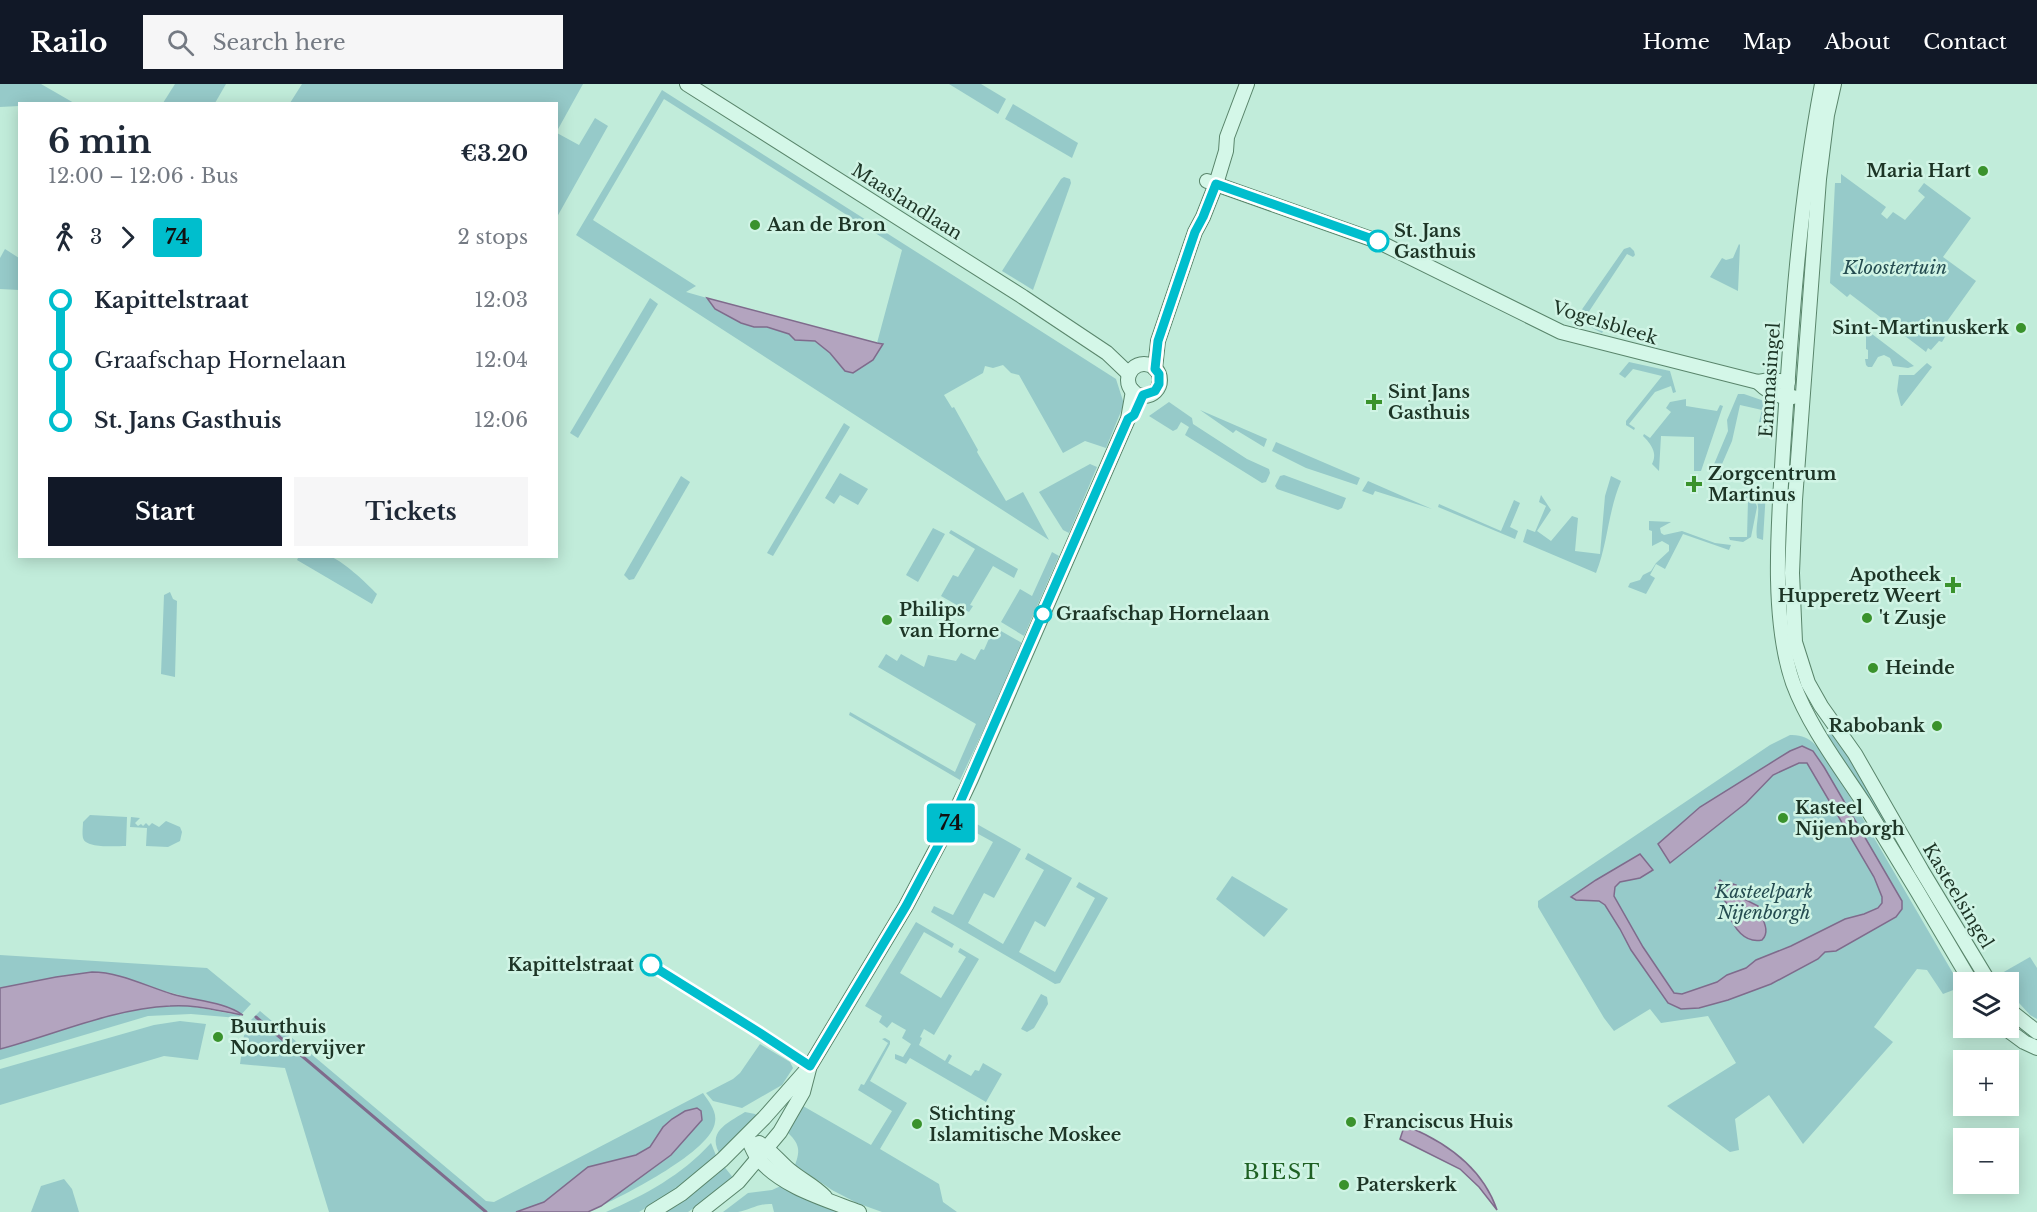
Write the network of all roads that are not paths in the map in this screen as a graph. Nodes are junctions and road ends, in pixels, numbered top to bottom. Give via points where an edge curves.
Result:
1 (687, 84) edge
2 (1247, 84) edge
3 (1822, 84) edge
4 (1834, 84) edge
5 (1211, 183) junction
6 (1142, 368) junction
7 (1758, 382) junction
8 (1788, 382) junction
9 (1138, 393) junction
10 (1804, 396) junction
11 (1786, 398) junction
12 (1821, 706) joint
13 (1806, 713) joint
14 (1965, 972) edge
15 (1983, 972) edge
16 (2019, 1018) edge
17 (2037, 1032) edge
18 (2019, 1038) edge
19 (2037, 1048) edge
20 (810, 1066) junction
21 (747, 1136) junction
22 (762, 1152) junction
23 (652, 1212) edge
24 (700, 1212) edge
25 (859, 1212) edge

1 - 6 street, Maaslandlaan via 1107,353
2 - 5 street via 1220,147
3 - 8 street, Emmasingel via 1799,238
4 - 10 street, Emmasingel via 1820,169
5 - 6 street via 1203,217 1158,341
5 - 7 street, Vogelsbleek via 1381,243 1560,332
6 - 9 street via 1129,383
6 - 9 street via 1160,378 1152,393
7 - 8 street, Vogelsbleek
7 - 11 street, Vogelsbleek
8 - 10 street
8 - 11 street, Emmasingel
9 - 20 street via 954,816 906,906
10 - 11 street
10 - 12 street, Emmasingel via 1795,500 1793,620 1801,663
11 - 13 street, Emmasingel via 1781,621 1788,665
12 - 15 street, Kasteelsingel via 1855,754
13 - 14 street, Kasteelsingel
16 - 17 street
18 - 19 street
20 - 21 street
20 - 22 street via 796,1105
21 - 22 street
21 - 23 street via 681,1194
22 - 24 street via 738,1182
22 - 25 street via 783,1179 808,1194

